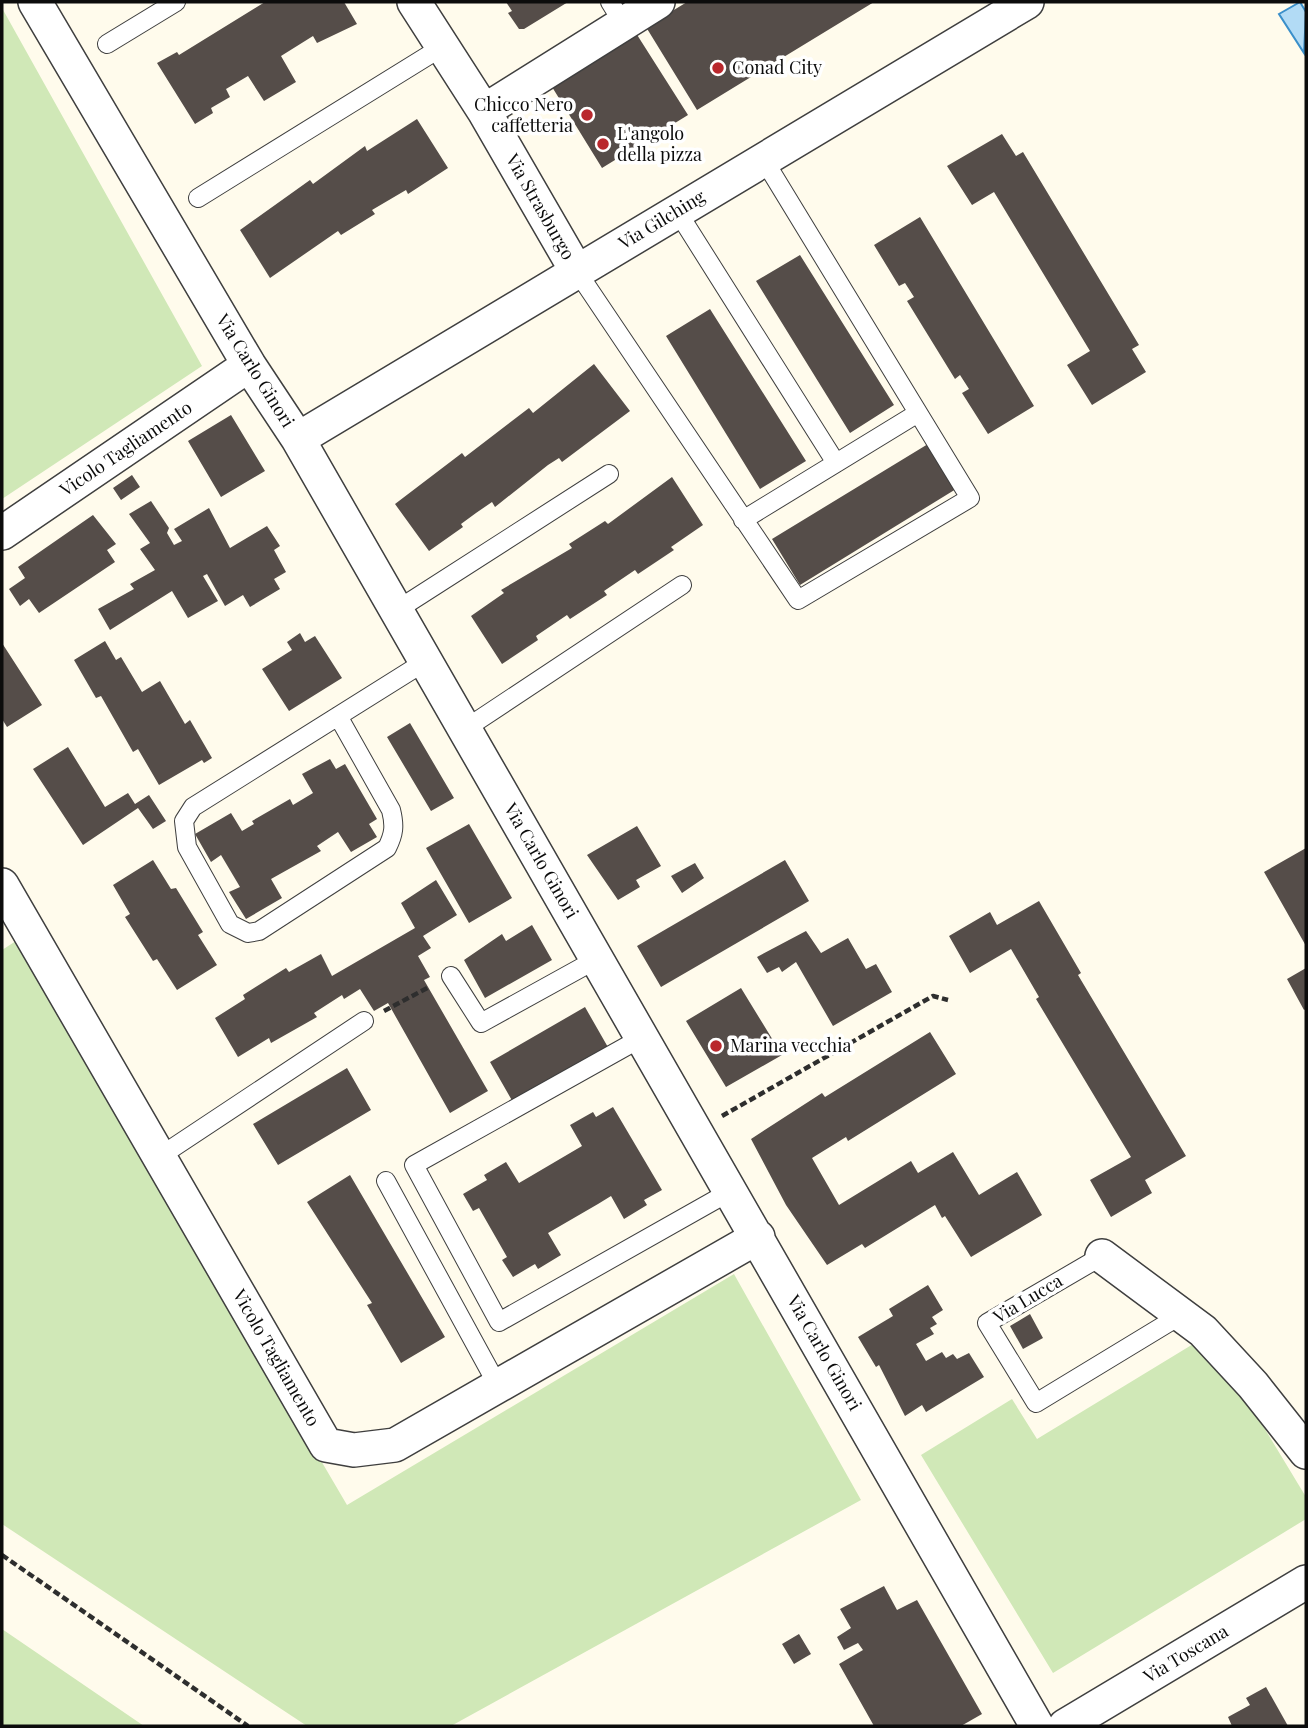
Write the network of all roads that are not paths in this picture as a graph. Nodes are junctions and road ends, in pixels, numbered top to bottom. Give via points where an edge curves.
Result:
1 (35, 2) edge
2 (176, 2) edge
3 (414, 2) edge
4 (658, 2) edge
5 (1027, 2) edge
6 (617, 12) edge
7 (107, 44) dead end
8 (442, 47) junction
9 (484, 111) junction
10 (764, 160) junction
11 (198, 198) dead end
12 (677, 211) junction
13 (576, 270) junction
14 (249, 365) junction
15 (918, 413) junction
16 (298, 439) junction
17 (836, 463) junction
18 (609, 474) dead end
19 (743, 520) junction
20 (2, 533) edge
21 (682, 585) dead end
22 (397, 610) junction
23 (426, 661) junction
24 (338, 716) junction
25 (465, 729) junction
26 (2, 886) edge
27 (597, 959) junction
28 (451, 976) road end
29 (364, 1021) road end
30 (643, 1037) junction
31 (159, 1157) junction
32 (386, 1181) dead end
33 (731, 1191) junction
34 (758, 1237) junction
35 (1102, 1256) joint
36 (1181, 1315) junction
37 (498, 1386) junction
38 (1306, 1452) edge
39 (1306, 1582) edge
40 (1037, 1726) edge
41 (1065, 1726) edge

1 - 14 street, Via Carlo Ginori
2 - 7 lane
3 - 8 street, Via Strasburgo
4 - 6 street
5 - 10 street, Via Gilching
6 - 9 street
8 - 9 street, Via Strasburgo
8 - 11 lane
9 - 13 street, Via Strasburgo
10 - 12 street, Via Gilching
10 - 15 lane
12 - 13 street, Via Gilching
12 - 17 lane
13 - 16 street, Via Gilching
13 - 19 lane
14 - 16 street, Via Carlo Ginori
14 - 20 street, Vicolo Tagliamento
15 - 17 lane
15 - 19 lane via 970,498 797,600
16 - 22 street, Via Carlo Ginori
17 - 19 lane
18 - 22 lane
21 - 25 lane
22 - 23 street, Via Carlo Ginori
23 - 24 lane
23 - 25 street, Via Carlo Ginori
24 - 24 lane via 193,807 184,821 187,847 230,923 241,931 259,931 387,848 393,836 391,810
25 - 27 street, Via Carlo Ginori
26 - 31 street, Vicolo Tagliamento
27 - 28 lane via 481,1023
27 - 30 street, Via Carlo Ginori
29 - 31 lane
30 - 33 street, Via Carlo Ginori
30 - 33 lane via 414,1165 499,1322
31 - 37 street, Vicolo Tagliamento via 326,1445 354,1450 395,1445
32 - 37 lane
33 - 34 street, Via Carlo Ginori
34 - 37 street, Vicolo Tagliamento
34 - 40 street, Via Carlo Ginori
35 - 36 street, Via Lucca
35 - 36 lane, Via Lucca via 988,1323 1036,1402
36 - 38 street, Via Lucca via 1203,1331 1253,1385
39 - 41 street, Via Toscana

